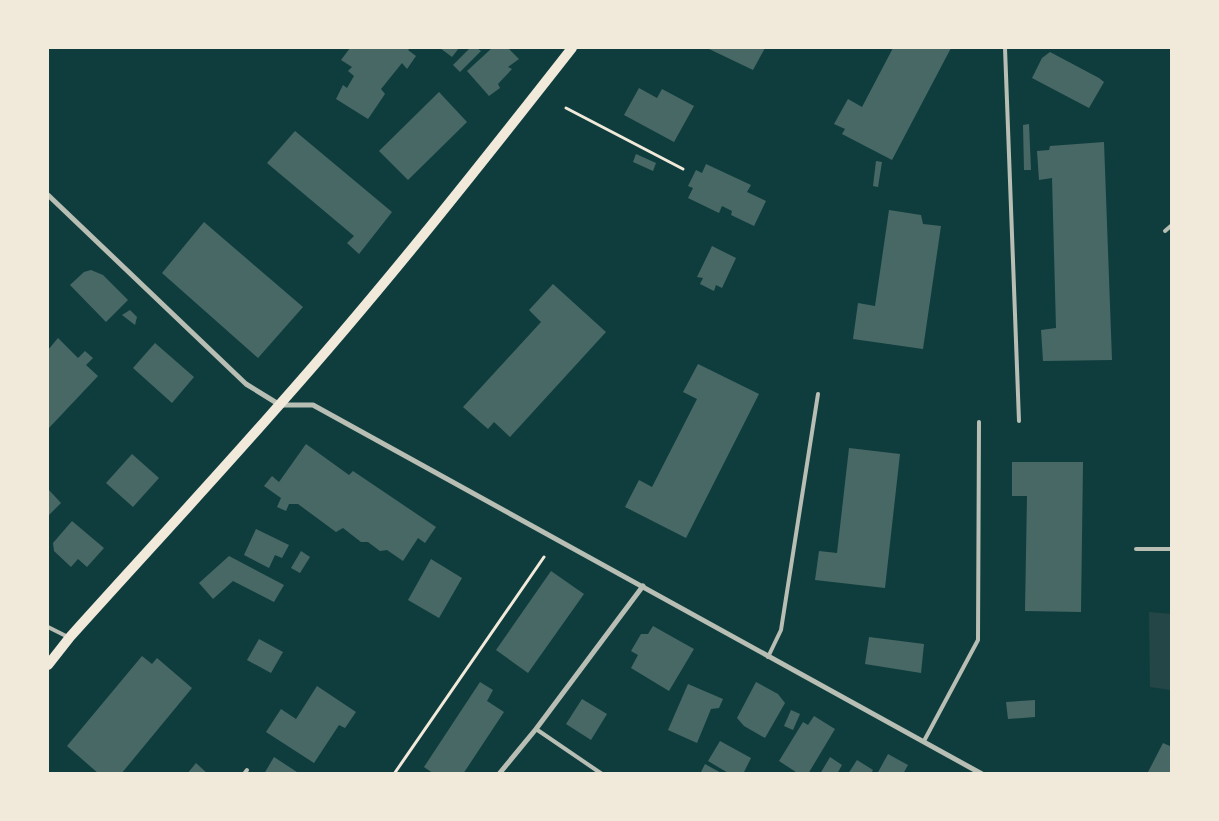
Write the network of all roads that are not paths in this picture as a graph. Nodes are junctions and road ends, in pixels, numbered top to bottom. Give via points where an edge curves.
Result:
1 (572, 48) edge
2 (1005, 48) edge
3 (48, 195) edge
4 (1172, 225) edge
5 (1165, 231) dead end
6 (818, 394) dead end
7 (280, 405) junction
8 (1019, 421) dead end
9 (979, 422) dead end
10 (1136, 549) dead end
11 (1172, 549) edge
12 (643, 586) junction
13 (48, 627) edge
14 (70, 637) junction
15 (768, 657) junction
16 (48, 665) edge
17 (536, 730) junction
18 (924, 741) junction
19 (500, 774) edge
20 (602, 774) edge
21 (982, 774) edge

1 - 7 main road via 455,197
2 - 8 lane
3 - 7 street via 246,384
4 - 5 lane
6 - 15 lane via 781,630
7 - 12 street via 313,405
7 - 14 main road
9 - 18 lane via 978,640
10 - 11 lane
12 - 15 street
12 - 17 street
13 - 14 lane
14 - 16 main road
15 - 18 street
17 - 19 street
17 - 20 lane
18 - 21 street

